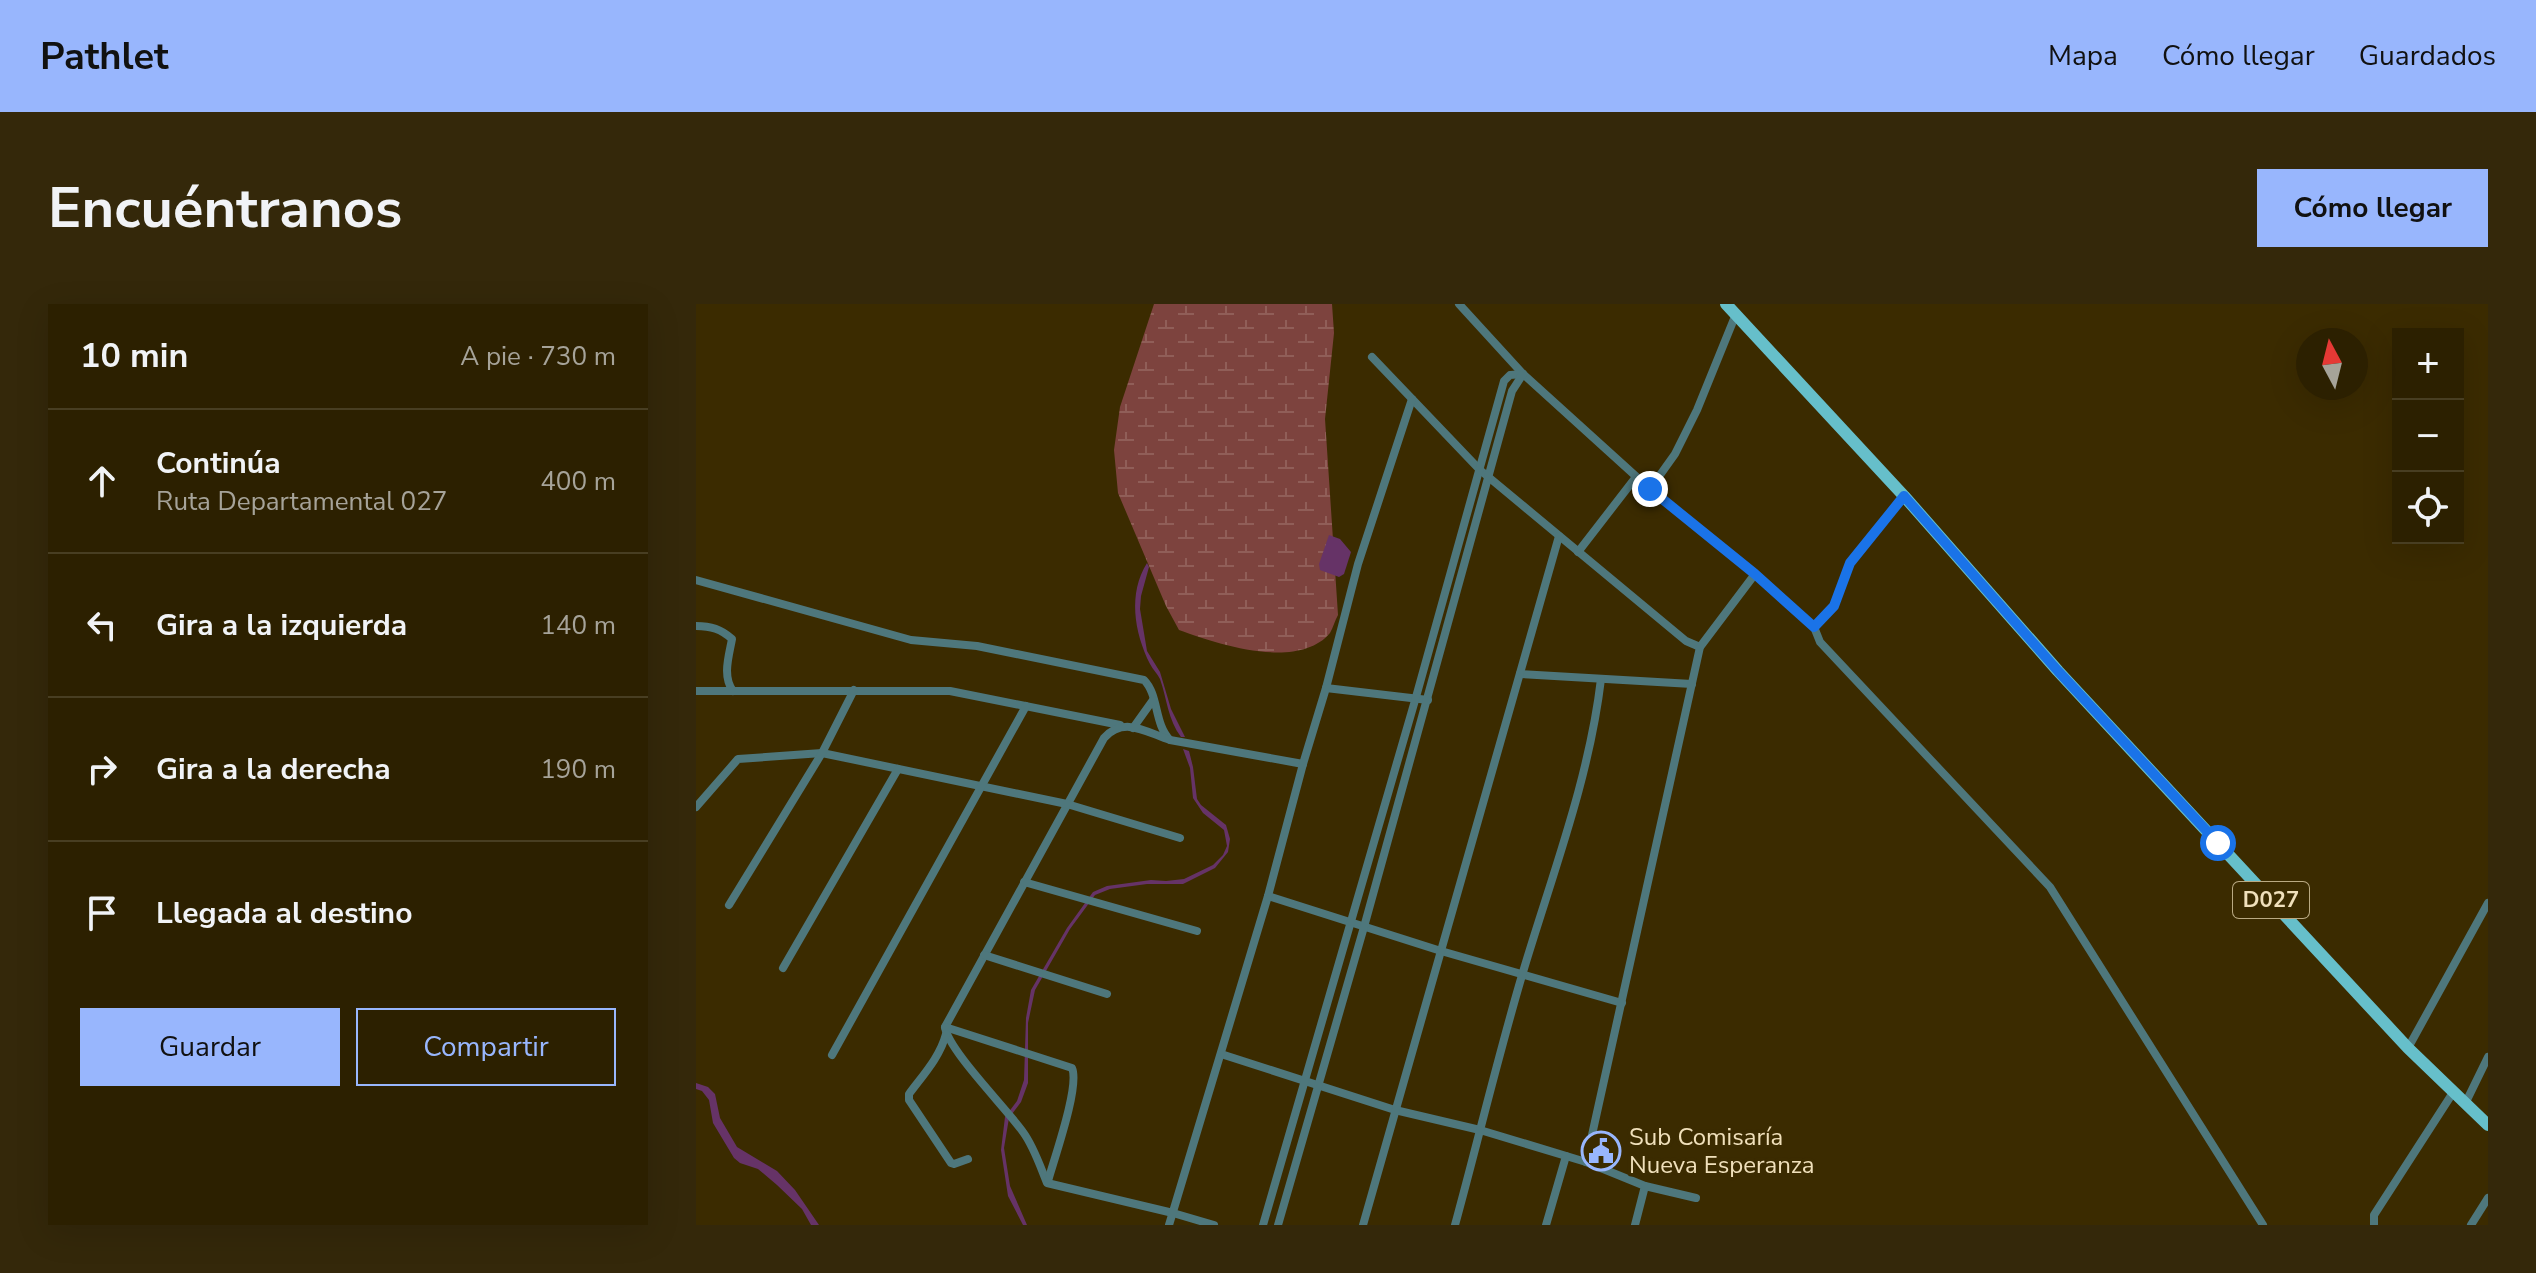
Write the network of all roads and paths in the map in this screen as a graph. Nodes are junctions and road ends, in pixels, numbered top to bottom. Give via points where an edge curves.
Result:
1 (1459, 304) edge
2 (1726, 304) edge
3 (1736, 314) junction
4 (1372, 357) dead end
5 (1523, 374) junction
6 (1412, 399) junction
7 (1480, 470) junction
8 (1636, 477) junction
9 (1489, 478) junction
10 (1650, 489) junction
11 (1904, 496) junction
12 (1559, 536) junction
13 (1578, 552) junction
14 (1755, 574) junction
15 (696, 580) edge
16 (696, 626) edge
17 (1814, 627) junction
18 (1700, 647) junction
19 (1520, 674) junction
20 (1601, 679) junction
21 (1692, 684) junction
22 (1326, 688) junction
23 (854, 690) junction
24 (696, 691) edge
25 (733, 691) junction
26 (1416, 697) junction
27 (1153, 700) junction
28 (1428, 700) junction
29 (1026, 706) junction
30 (1122, 725) junction
31 (1133, 728) junction
32 (1170, 740) junction
33 (822, 753) junction
34 (1303, 764) junction
35 (898, 769) junction
36 (982, 786) junction
37 (1067, 804) junction
38 (696, 807) edge
39 (1180, 838) dead end
40 (1024, 882) junction
41 (1268, 896) junction
42 (2488, 903) edge
43 (729, 905) dead end
44 (1349, 922) junction
45 (1364, 927) junction
46 (1197, 931) dead end
47 (1441, 951) junction
48 (984, 955) junction
49 (783, 968) dead end
50 (1522, 975) junction
51 (1107, 994) dead end
52 (1622, 1003) junction
53 (945, 1031) junction
54 (2408, 1048) junction
55 (1221, 1054) junction
56 (832, 1055) dead end
57 (2488, 1057) edge
58 (1304, 1080) junction
59 (1319, 1085) junction
60 (2454, 1091) junction
61 (2466, 1102) junction
62 (1395, 1110) junction
63 (2488, 1125) edge
64 (1480, 1130) junction
65 (1566, 1156) junction
66 (968, 1159) dead end
67 (1586, 1162) junction
68 (1047, 1183) junction
69 (1645, 1186) junction
70 (1696, 1198) dead end
71 (2488, 1198) edge
72 (1173, 1213) junction
73 (1169, 1225) edge
74 (1214, 1225) edge
75 (1263, 1225) edge
76 (1278, 1225) edge
77 (1363, 1225) edge
78 (1455, 1225) edge
79 (1546, 1225) edge
80 (1635, 1225) edge
81 (2263, 1225) edge
82 (2374, 1225) edge
83 (2471, 1225) edge

1 - 5 street
2 - 3 main road, D027
3 - 10 street via 1675,454
3 - 11 main road, D027
4 - 6 street
5 - 7 street via 1504,381
5 - 8 street
5 - 9 street via 1512,391
6 - 7 street
6 - 22 street via 1358,564
7 - 9 street
7 - 26 street
8 - 10 street
8 - 13 street
9 - 12 street
9 - 28 street
10 - 14 street
11 - 17 street via 1850,563 1834,606
11 - 54 main road, D027 via 2058,671
12 - 13 street
12 - 19 street
13 - 18 street
14 - 17 street
14 - 18 street
15 - 27 street via 911,640 977,646 1141,679 1148,683
16 - 25 street via 711,626 732,639 727,671
17 - 81 street via 1820,642 2050,887
18 - 21 street
19 - 20 street
19 - 47 street
20 - 21 street
20 - 50 street via 1575,806
21 - 52 street
22 - 26 street
22 - 34 street
23 - 25 street
23 - 29 street via 950,691
23 - 33 street
24 - 25 street
26 - 28 street
26 - 44 street
27 - 31 street
27 - 32 street
28 - 45 street
29 - 30 street
29 - 36 street
30 - 31 street
30 - 37 street via 1104,738
31 - 32 street
32 - 34 street
33 - 35 street
33 - 38 street via 738,759
33 - 43 street
34 - 41 street
35 - 36 street
35 - 49 street
36 - 37 street
36 - 56 street
37 - 39 street
37 - 40 street
40 - 46 street
40 - 48 street
41 - 44 street
41 - 55 street
42 - 54 street
44 - 45 street
44 - 58 street
45 - 47 street
45 - 59 street
47 - 50 street
47 - 62 street
48 - 51 street
48 - 53 street
50 - 52 street
50 - 64 street
52 - 67 street
53 - 66 street via 935,1059 909,1100 951,1163
53 - 68 street via 1026,1135
53 - 68 street via 1072,1068 1076,1076
54 - 60 main road, D027
55 - 58 street
55 - 72 street
57 - 61 street
58 - 59 street
58 - 75 street
59 - 62 street
59 - 76 street
60 - 61 main road, D027
60 - 82 street via 2374,1215
61 - 63 main road, D027
62 - 64 street
62 - 77 street
64 - 65 street
64 - 78 street
65 - 67 street
65 - 79 street
67 - 69 street
68 - 72 street
69 - 70 street
69 - 80 street
71 - 83 street
72 - 73 street
72 - 74 street

